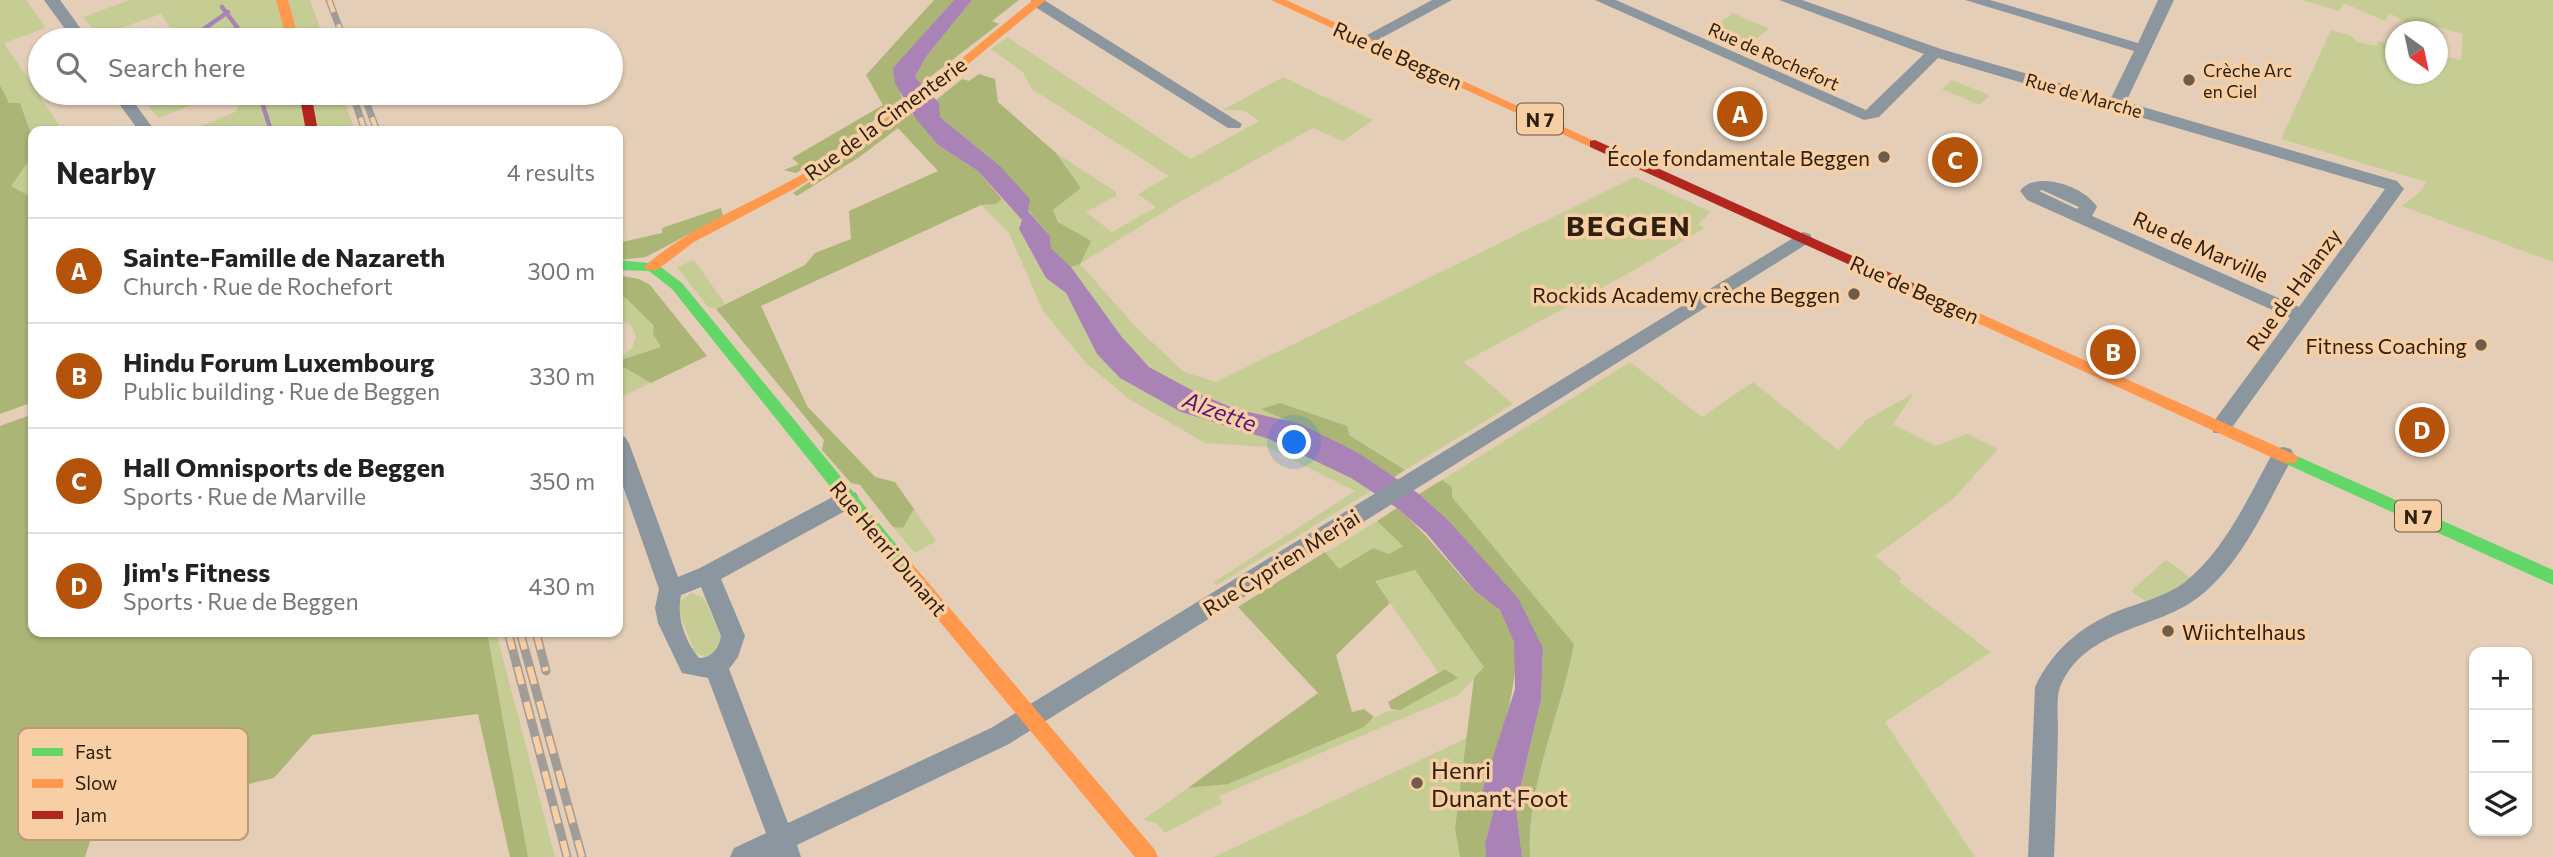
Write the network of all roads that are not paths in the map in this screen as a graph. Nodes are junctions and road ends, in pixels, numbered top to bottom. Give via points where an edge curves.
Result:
1 (52, 0) edge
2 (282, 0) edge
3 (1277, 0) edge
4 (1444, 0) edge
5 (1603, 0) edge
6 (1787, 0) edge
7 (1973, 0) edge
8 (2166, 0) edge
9 (1038, 1) edge
10 (72, 28) edge
11 (290, 28) edge
12 (1366, 40) junction
13 (2143, 49) junction
14 (1935, 52) junction
15 (129, 105) edge
16 (307, 105) edge
17 (2116, 105) junction
18 (1234, 124) dead end
19 (144, 126) edge
20 (311, 126) edge
21 (2384, 181) joint
22 (2081, 218) dead end
23 (1803, 238) junction
24 (623, 265) edge
25 (652, 267) junction
26 (2302, 316) junction
27 (2221, 427) junction
28 (2283, 455) junction
29 (623, 457) edge
30 (848, 499) junction
31 (708, 575) junction
32 (2553, 578) edge
33 (671, 589) junction
34 (715, 665) junction
35 (1032, 717) junction
36 (784, 848) edge
37 (743, 857) edge
38 (1148, 857) edge
39 (2041, 857) edge

1 - 10 street
2 - 11 main road
3 - 12 main road, Rue de Beggen / N 7
4 - 12 street
5 - 14 street, Rue de Rochefort via 1853,112 1873,113
6 - 14 street, Rue de Marche
7 - 13 street
8 - 13 street
9 - 18 street
9 - 25 main road, Rue de la Cimenterie via 811,175 681,241
12 - 23 main road, Rue de Beggen / N 7
13 - 17 street
14 - 17 street, Rue de Marche
15 - 19 street
16 - 20 main road
17 - 21 street, Rue de Marche
21 - 26 street, Rue de Halanzy via 2395,189
22 - 26 street, Rue de Marville
23 - 27 main road, Rue de Beggen / N 7
23 - 35 street, Rue Cyprien Merjai
24 - 25 main road
25 - 30 main road, Rue Henri Dunant via 677,286
26 - 27 street, Rue de Halanzy
27 - 28 main road, Rue de Beggen / N 7
28 - 32 main road, Rue de Beggen / N 7
28 - 39 street via 2242,529 2206,578 2170,603 2111,624 2075,648 2059,666 2047,687
29 - 33 street
30 - 31 street
30 - 35 main road, Rue Henri Dunant
31 - 33 street
31 - 34 street via 733,636 733,646
33 - 34 street via 666,613 683,659 691,666
34 - 36 street
35 - 36 street, Rue Cyprien Merjai
35 - 38 main road, Rue Henri Dunant
36 - 37 street, Rue Cyprien Merjai

